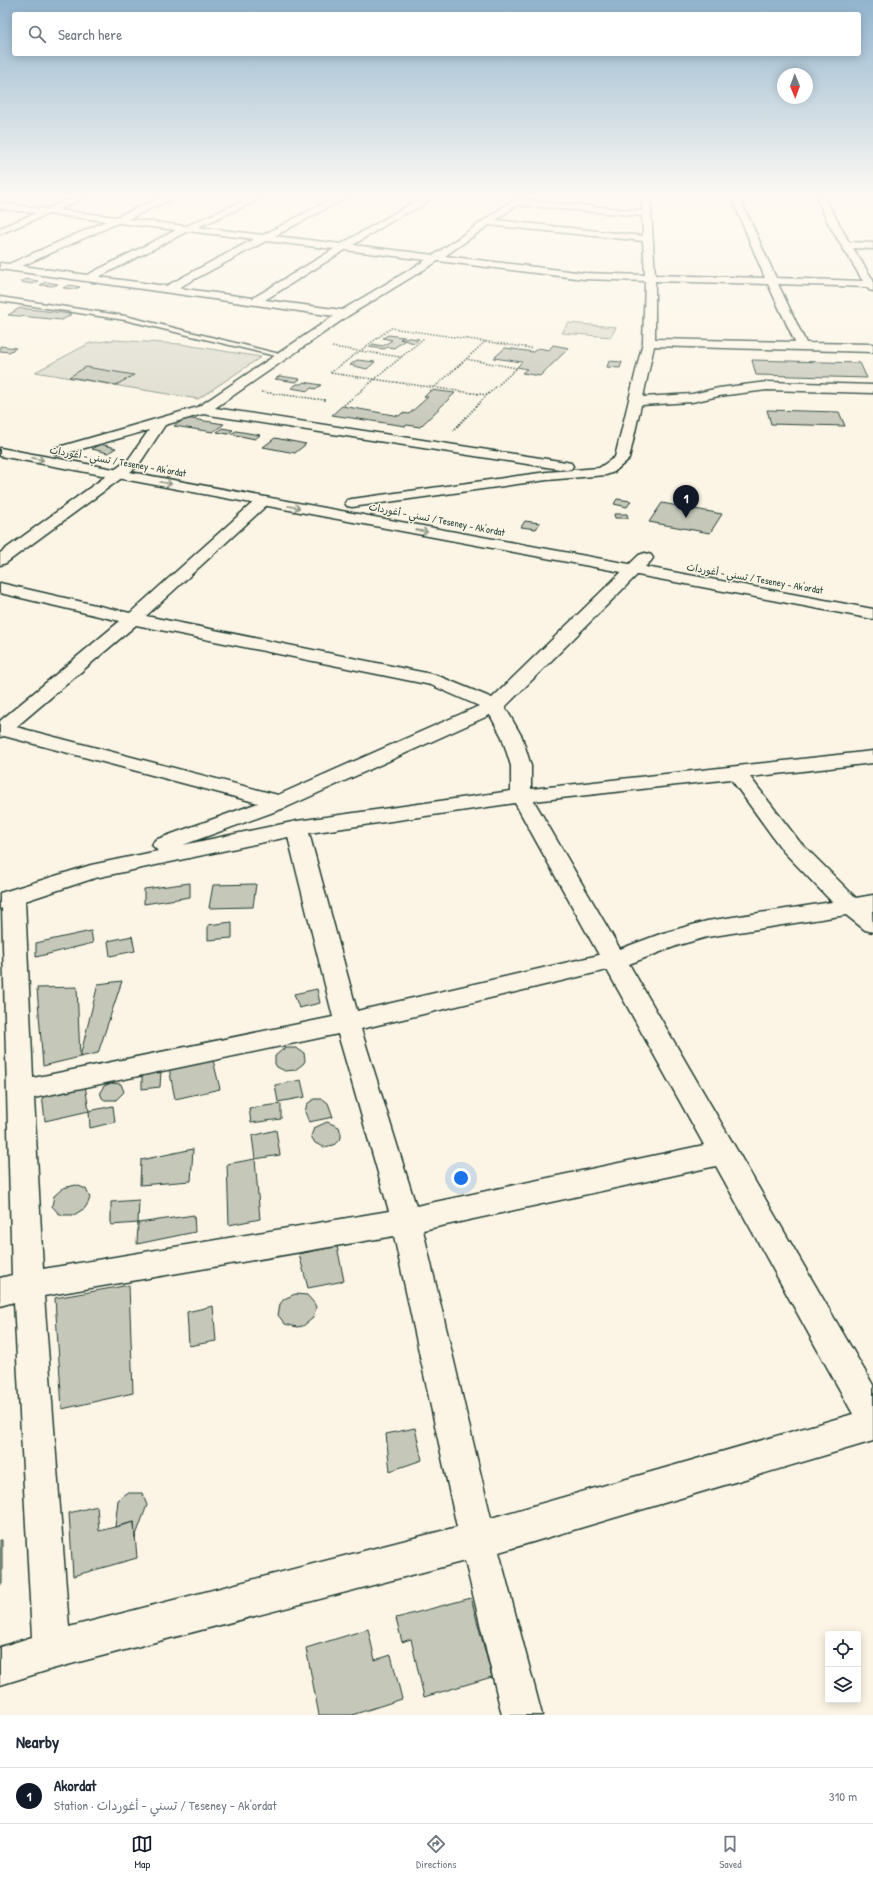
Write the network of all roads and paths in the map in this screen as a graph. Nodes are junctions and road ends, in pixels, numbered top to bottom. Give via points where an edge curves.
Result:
1 (75, 276) edge
2 (93, 276) edge
3 (192, 276) edge
4 (296, 276) edge
5 (406, 276) edge
6 (585, 276) edge
7 (769, 276) edge
8 (866, 276) edge
9 (89, 278) junction
10 (650, 279) junction
11 (772, 282) junction
12 (872, 286) edge
13 (168, 289) junction
14 (0, 299) edge
15 (254, 302) junction
16 (344, 314) junction
17 (424, 338) dead end
18 (486, 341) junction
19 (650, 342) junction
20 (802, 346) junction
21 (332, 347) dead end
22 (531, 348) dead end
23 (873, 348) edge
24 (359, 351) junction
25 (284, 356) junction
26 (401, 357) junction
27 (466, 359) junction
28 (375, 379) junction
29 (435, 388) junction
30 (873, 389) edge
31 (257, 392) dead end
32 (487, 395) junction
33 (325, 400) dead end
34 (635, 401) junction
35 (344, 405) dead end
36 (203, 410) junction
37 (160, 422) junction
38 (452, 432) dead end
39 (0, 440) edge
40 (60, 451) junction
41 (0, 452) edge
42 (133, 464) junction
43 (601, 472) junction
44 (118, 474) junction
45 (263, 501) junction
46 (352, 502) junction
47 (0, 560) edge
48 (638, 564) junction
49 (0, 588) edge
50 (873, 599) edge
51 (873, 614) edge
52 (133, 619) junction
53 (495, 706) junction
54 (1, 729) edge
55 (873, 757) edge
56 (737, 773) junction
57 (521, 796) junction
58 (280, 802) junction
59 (297, 828) junction
60 (91, 872) junction
61 (7, 899) edge
62 (861, 904) edge
63 (873, 924) edge
64 (615, 960) junction
65 (347, 1023) junction
66 (20, 1091) junction
67 (722, 1153) junction
68 (406, 1221) junction
69 (28, 1285) junction
70 (0, 1292) edge
71 (873, 1417) edge
72 (873, 1425) edge
73 (478, 1540) junction
74 (52, 1650) junction
75 (0, 1666) edge
76 (522, 1715) edge

1 - 9 street
2 - 9 street
3 - 13 street
4 - 15 street
5 - 16 street
6 - 10 street
7 - 11 street
8 - 12 street
9 - 13 street
10 - 11 street
10 - 19 street
11 - 12 street
11 - 20 street
13 - 15 street
14 - 25 lane via 125,318
15 - 16 street
16 - 25 street
17 - 26 path
18 - 22 path
18 - 24 path via 391,328
18 - 27 path
19 - 20 street
19 - 34 street
20 - 23 street
21 - 24 path
24 - 26 path
24 - 28 path via 330,373
25 - 36 street
26 - 28 path
27 - 29 path
27 - 32 path via 517,368
28 - 29 path
28 - 35 path
29 - 32 path
30 - 34 street via 767,386 692,398
31 - 33 path
32 - 38 path
34 - 43 street via 622,459
36 - 37 street
36 - 43 street
37 - 40 street
37 - 42 street
39 - 40 street, تسني - أغوردات / Teseney - Ak'ordat
40 - 42 street, تسني - أغوردات / Teseney - Ak'ordat
41 -> 44 street
42 - 44 street
42 - 46 street, تسني - أغوردات / Teseney - Ak'ordat
43 - 46 street via 547,476
44 -> 45 street
44 - 47 street
45 -> 48 street
45 - 52 street
46 - 48 street, تسني - أغوردات / Teseney - Ak'ordat
48 - 50 street, تسني - أغوردات / Teseney - Ak'ordat
48 - 51 street
48 - 53 street
49 - 52 street
52 - 53 street via 436,681
52 - 54 street
53 - 57 street via 512,737 521,766
53 - 58 street
54 - 58 street
55 - 56 street
56 - 57 street
56 - 62 street via 791,846
57 - 59 street
57 - 64 street
58 - 60 street
59 - 60 street
59 - 65 street
60 - 61 street
61 - 66 street
62 - 63 street
62 - 64 street via 707,929 671,939
64 - 65 street
64 - 67 street
65 - 66 street
65 - 68 street
66 - 69 street
67 - 68 street
67 - 71 street
68 - 69 street
68 - 73 street
69 - 70 street
69 - 74 street
72 - 73 street
73 - 74 street
73 - 76 street
74 - 75 street

